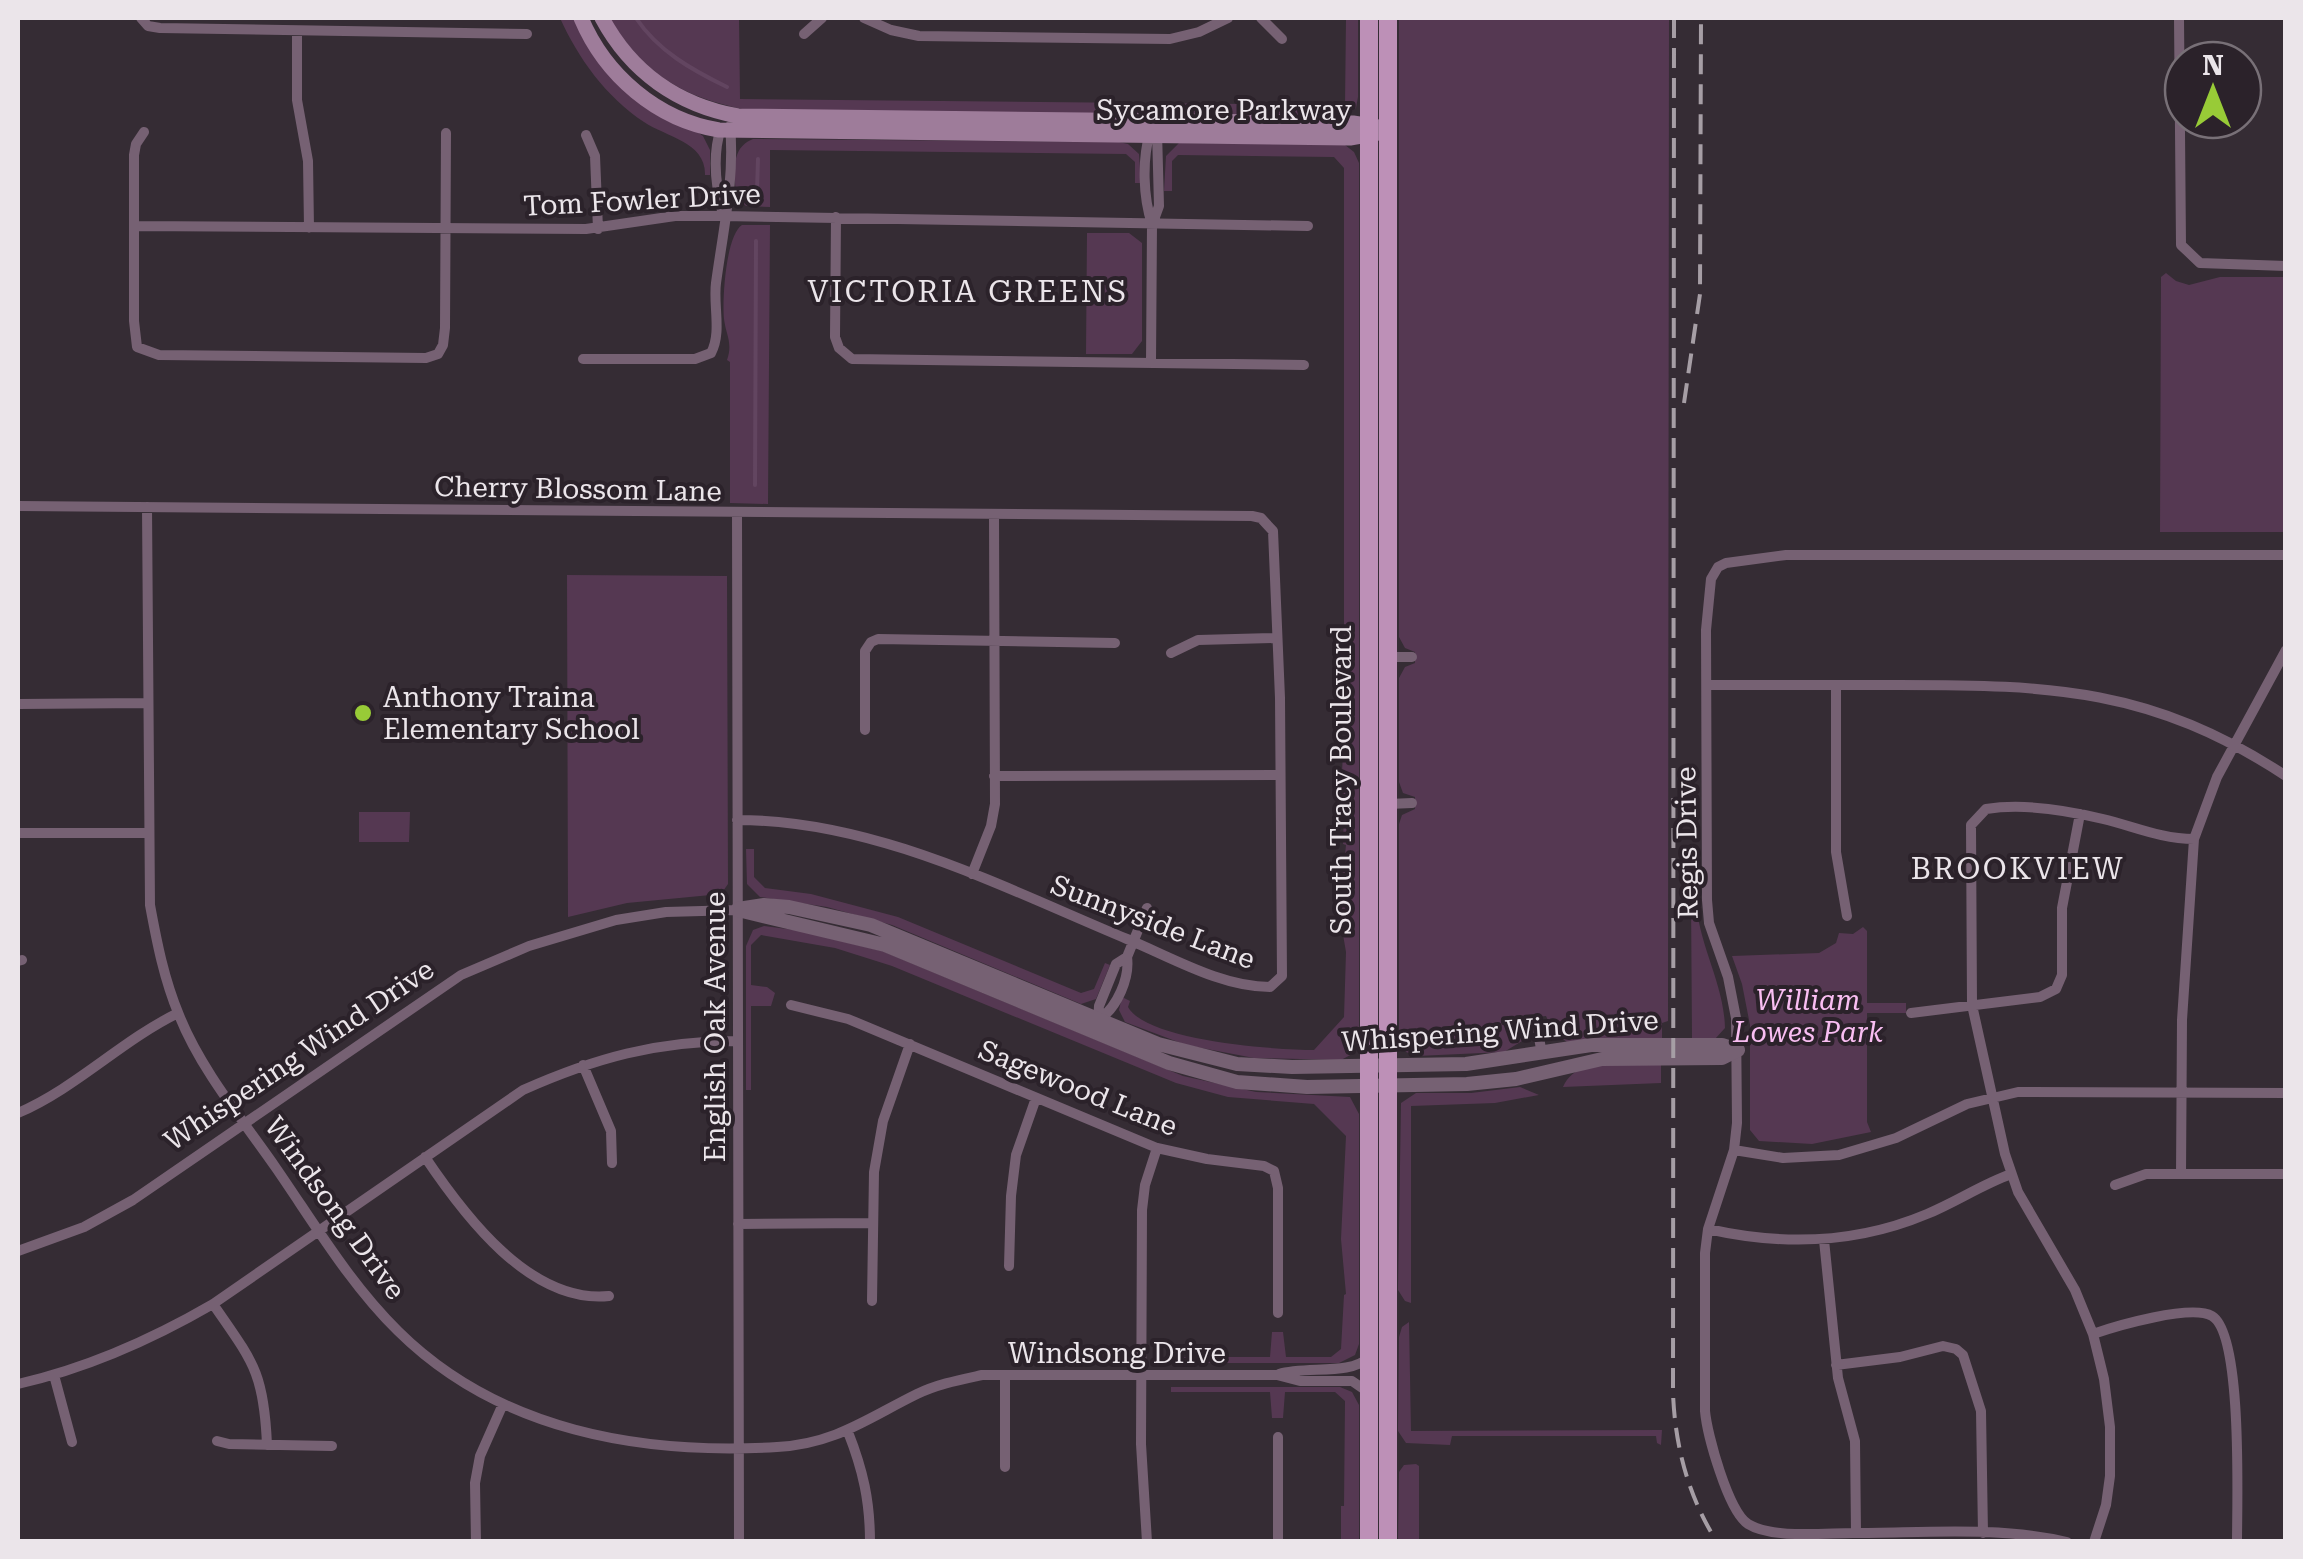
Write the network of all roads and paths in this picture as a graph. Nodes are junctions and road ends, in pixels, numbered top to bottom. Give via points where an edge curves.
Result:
1 (581, 18) edge
2 (602, 18) edge
3 (822, 18) edge
4 (864, 18) edge
5 (1228, 18) edge
6 (1261, 18) edge
7 (1368, 18) edge
8 (1388, 18) edge
9 (2179, 18) edge
10 (144, 22) edge
11 (297, 31) junction
12 (527, 34) dead end
13 (804, 34) dead end
14 (1282, 38) dead end
15 (726, 125) junction
16 (1368, 130) junction
17 (1388, 130) junction
18 (1153, 131) junction
19 (144, 132) dead end
20 (446, 134) dead end
21 (586, 135) dead end
22 (723, 216) junction
23 (836, 217) junction
24 (1152, 224) junction
25 (134, 226) junction
26 (1308, 226) dead end
27 (308, 228) junction
28 (446, 229) junction
29 (598, 229) junction
30 (2286, 266) edge
31 (582, 358) dead end
32 (1151, 363) junction
33 (1304, 365) dead end
34 (18, 506) edge
35 (148, 507) junction
36 (737, 513) junction
37 (994, 514) junction
38 (2286, 556) edge
39 (1276, 638) junction
40 (994, 642) junction
41 (1115, 643) dead end
42 (2286, 650) edge
43 (1170, 653) dead end
44 (1412, 657) dead end
45 (1388, 658) junction
46 (1706, 685) junction
47 (1836, 685) junction
48 (18, 704) edge
49 (148, 704) junction
50 (865, 730) dead end
51 (2234, 744) junction
52 (994, 776) junction
53 (1280, 776) junction
54 (2286, 776) edge
55 (1412, 803) dead end
56 (1389, 804) junction
57 (2080, 814) junction
58 (737, 820) junction
59 (18, 833) edge
60 (150, 833) junction
61 (2194, 839) junction
62 (972, 874) junction
63 (1146, 908) dead end
64 (738, 910) junction
65 (1847, 916) dead end
66 (1133, 942) junction
67 (791, 1005) dead end
68 (1972, 1005) junction
69 (178, 1013) junction
70 (1911, 1013) dead end
71 (1097, 1026) junction
72 (1538, 1027) dead end
73 (736, 1041) junction
74 (910, 1044) junction
75 (1738, 1050) junction
76 (1542, 1054) junction
77 (583, 1065) junction
78 (1388, 1065) junction
79 (1368, 1066) junction
80 (1388, 1085) junction
81 (1368, 1086) junction
82 (2181, 1092) junction
83 (2286, 1093) edge
84 (1991, 1097) junction
85 (1036, 1098) junction
86 (18, 1113) edge
87 (244, 1122) junction
88 (1158, 1148) junction
89 (1734, 1150) junction
90 (425, 1157) junction
91 (612, 1163) dead end
92 (2010, 1174) junction
93 (2180, 1174) junction
94 (2286, 1174) edge
95 (2115, 1184) dead end
96 (872, 1223) junction
97 (738, 1224) junction
98 (319, 1230) junction
99 (1708, 1230) junction
100 (1824, 1240) junction
101 (18, 1251) edge
102 (1009, 1266) dead end
103 (609, 1296) dead end
104 (872, 1300) dead end
105 (212, 1304) junction
106 (1278, 1313) dead end
107 (2092, 1334) junction
108 (1368, 1358) junction
109 (1836, 1365) junction
110 (54, 1375) junction
111 (1006, 1375) junction
112 (1277, 1375) junction
113 (1142, 1376) junction
114 (18, 1384) edge
115 (1368, 1393) junction
116 (503, 1404) junction
117 (848, 1432) junction
118 (1278, 1438) dead end
119 (217, 1441) dead end
120 (72, 1442) dead end
121 (267, 1445) junction
122 (332, 1446) dead end
123 (738, 1448) junction
124 (1005, 1466) dead end
125 (1856, 1533) junction
126 (1983, 1533) junction
127 (476, 1542) edge
128 (739, 1542) edge
129 (870, 1542) edge
130 (1147, 1542) edge
131 (1278, 1542) edge
132 (1369, 1542) edge
133 (1388, 1542) edge
134 (2067, 1542) edge
135 (2094, 1542) edge
136 (2237, 1542) edge

1 - 15 main road, Sycamore Parkway via 602,56 634,90 670,114
2 - 15 main road, Sycamore Parkway via 652,80
3 - 13 street
4 - 5 street via 919,36 1153,39 1199,32
6 - 14 street
7 - 16 main road, South Tracy Boulevard
8 - 17 main road, South Tracy Boulevard
9 - 30 street via 2181,245 2200,264
10 - 11 street
11 - 12 street
11 - 27 street
15 - 18 main road, Sycamore Parkway via 754,118
15 - 22 street via 717,191
16 - 17 main road, Sycamore Parkway
16 - 18 main road, Sycamore Parkway
16 - 79 main road, South Tracy Boulevard
17 - 45 main road, South Tracy Boulevard
18 - 24 street via 1146,206
19 - 25 street via 134,155
20 - 28 street
21 - 29 street via 595,156
22 - 23 street, Tom Fowler Drive
22 - 29 street, Tom Fowler Drive
22 - 31 street via 711,353 695,359
23 - 24 street, Tom Fowler Drive
23 - 32 street via 836,336 843,353 858,361
24 - 26 street, Tom Fowler Drive
24 - 32 street
25 - 27 street, Tom Fowler Drive
25 - 28 street via 134,336 150,353 426,358 444,345
27 - 28 street, Tom Fowler Drive
28 - 29 street, Tom Fowler Drive
32 - 33 street
34 - 35 street, Cherry Blossom Lane
35 - 36 street, Cherry Blossom Lane
35 - 49 street, Windsong Drive
36 - 37 street, Cherry Blossom Lane
36 - 58 street, English Oak Avenue
37 - 39 street, Cherry Blossom Lane via 1252,516 1268,523 1276,540
37 - 40 street
38 - 46 street, Regis Drive via 1746,560 1718,567 1712,579
39 - 43 street via 1198,640
39 - 53 street, Sunnyside Lane
40 - 41 street
40 - 50 street via 871,642
40 - 52 street
42 - 51 street
44 - 45 street
45 - 56 main road, South Tracy Boulevard
46 - 47 street
46 - 75 street, Regis Drive via 1708,911 1734,1006
47 - 51 street via 2079,692 2178,718
47 - 65 street via 1836,852
48 - 49 street
49 - 60 street, Windsong Drive
51 - 54 street
51 - 61 street
52 - 53 street
52 - 62 street via 991,826
53 - 66 street, Sunnyside Lane via 1282,976 1270,988 1258,987
55 - 56 street
56 - 78 main road, South Tracy Boulevard
57 - 61 street
57 - 68 street via 2062,908 2060,982 2046,996
57 - 68 street via 1995,808 1974,818
58 - 62 street, Sunnyside Lane via 833,830
58 - 64 street, English Oak Avenue
59 - 60 street
60 - 69 street, Windsong Drive via 150,905
61 - 82 street
62 - 66 street, Sunnyside Lane
63 - 66 street
64 - 71 street, Whispering Wind Drive via 885,945
64 - 73 street, English Oak Avenue
64 - 87 street, Whispering Wind Drive via 630,917 529,946 438,988
66 - 71 street via 1129,970
67 - 74 street, Sagewood Lane via 848,1018
68 - 70 street
68 - 84 street
69 - 86 street
69 - 87 street, Windsong Drive
71 - 79 street, Whispering Wind Drive via 1219,1061
71 - 81 street, Whispering Wind Drive via 1182,1068 1221,1079
72 - 76 street
73 - 77 street via 666,1044
73 - 97 street, English Oak Avenue
74 - 85 street, Sagewood Lane
74 - 96 street via 883,1121
75 - 76 street, Whispering Wind Drive via 1618,1044
75 - 80 street, Whispering Wind Drive via 1722,1058 1589,1060 1482,1083
75 - 89 street, Regis Drive
76 - 78 street, Whispering Wind Drive
77 - 90 street via 523,1090
77 - 91 street via 611,1131
78 - 79 street, Whispering Wind Drive
78 - 80 main road, South Tracy Boulevard
79 - 81 main road, South Tracy Boulevard
80 - 81 street, Whispering Wind Drive
80 - 133 main road, South Tracy Boulevard
81 - 108 main road, South Tracy Boulevard
82 - 83 street
82 - 84 street
82 - 93 street
84 - 89 street via 1840,1155 1783,1158
84 - 92 street
85 - 88 street, Sagewood Lane
85 - 102 street via 1016,1155
87 - 98 street, Windsong Drive
87 - 101 street, Whispering Wind Drive via 133,1200
88 - 106 street, Sagewood Lane via 1274,1171
88 - 113 street via 1142,1210
89 - 99 street, Regis Drive
90 - 98 street
90 - 103 street via 458,1205 536,1276 565,1291
92 - 100 street via 1908,1221
92 - 107 street
93 - 94 street
93 - 95 street via 2146,1174
96 - 97 street
96 - 104 street
97 - 123 street, English Oak Avenue
98 - 105 street
98 - 116 street, Windsong Drive via 398,1332
99 - 100 street
99 - 125 street, Regis Drive via 1706,1422 1735,1506 1746,1522 1788,1533
100 - 109 street
105 - 110 street via 127,1350
105 - 121 street via 260,1378
107 - 135 street via 2108,1404 2110,1460
107 - 136 street via 2130,1321 2197,1313 2221,1325 2236,1416
108 - 112 street, Windsong Drive via 1352,1368
108 - 115 main road, South Tracy Boulevard
109 - 125 street via 1855,1442
109 - 126 street via 1943,1346 1964,1355 1981,1412
110 - 114 street
110 - 120 street
111 - 113 street, Windsong Drive
111 - 117 street, Windsong Drive via 942,1384
111 - 124 street
112 - 113 street, Windsong Drive
112 - 115 street, Windsong Drive via 1352,1381
113 - 130 street
115 - 132 main road, South Tracy Boulevard
116 - 123 street, Windsong Drive via 606,1440
116 - 127 street via 480,1456
117 - 123 street, Windsong Drive via 813,1443
117 - 129 street via 866,1478
118 - 131 street
119 - 121 street
121 - 122 street
123 - 128 street, English Oak Avenue
125 - 126 street
126 - 134 street

